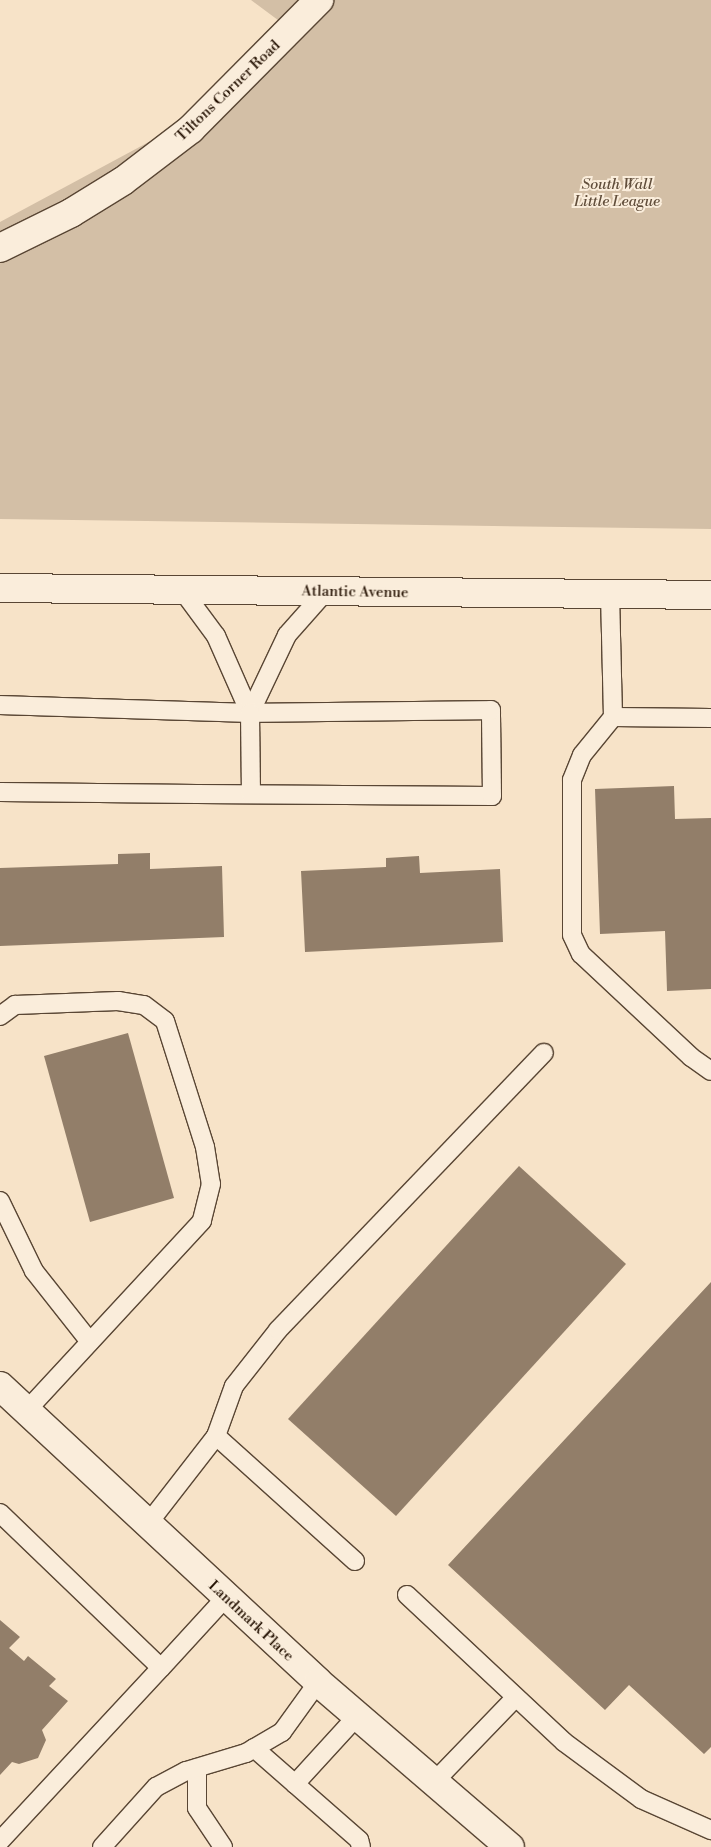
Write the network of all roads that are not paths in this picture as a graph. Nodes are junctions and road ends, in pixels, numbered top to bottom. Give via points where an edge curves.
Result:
1 (320, 0) edge
2 (0, 248) edge
3 (0, 588) edge
4 (182, 590) junction
5 (326, 591) junction
6 (610, 594) junction
7 (711, 595) edge
8 (0, 704) edge
9 (250, 712) junction
10 (613, 718) junction
11 (711, 718) edge
12 (0, 792) edge
13 (251, 794) junction
14 (0, 1016) edge
15 (544, 1053) dead end
16 (711, 1071) edge
17 (0, 1201) edge
18 (90, 1342) junction
19 (0, 1386) edge
20 (26, 1411) junction
21 (216, 1436) junction
22 (0, 1513) edge
23 (147, 1525) junction
24 (355, 1561) dead end
25 (407, 1595) dead end
26 (226, 1598) junction
27 (161, 1668) junction
28 (318, 1682) junction
29 (515, 1698) junction
30 (357, 1716) junction
31 (254, 1748) junction
32 (197, 1768) junction
33 (434, 1782) junction
34 (295, 1784) junction
35 (711, 1830) edge
36 (0, 1840) edge
37 (504, 1845) edge
38 (102, 1847) edge
39 (223, 1847) edge
40 (361, 1847) edge

1 - 2 street, Tiltons Corner Road via 191,129 123,181 71,213
3 - 4 street, Atlantic Avenue
4 - 5 street, Atlantic Avenue
4 - 9 lane via 216,636
5 - 6 street, Atlantic Avenue
5 - 9 lane via 287,635
6 - 7 street, Atlantic Avenue
6 - 10 lane
8 - 9 lane
9 - 13 lane
9 - 13 lane via 491,710 492,796
10 - 11 lane
10 - 16 lane via 582,755 572,780 572,935 581,954 691,1058
12 - 13 lane
14 - 18 lane via 16,1005 118,1001 144,1005 165,1021 205,1147 211,1184 202,1221
15 - 21 lane via 278,1330 234,1386
17 - 18 lane via 34,1271
18 - 20 lane
19 - 20 street, Landmark Place
20 - 23 street, Landmark Place
21 - 23 lane
21 - 24 lane
22 - 27 lane
23 - 26 street, Landmark Place
25 - 29 lane
26 - 27 lane
26 - 28 street, Landmark Place
27 - 36 lane
28 - 30 street, Landmark Place
28 - 31 lane via 282,1732
29 - 33 lane
29 - 35 lane via 564,1742 641,1798
30 - 33 street, Landmark Place
30 - 34 lane
31 - 32 lane
31 - 34 lane
32 - 38 lane via 156,1787
32 - 39 lane via 197,1808
33 - 37 street, Landmark Place
34 - 40 lane via 359,1840

